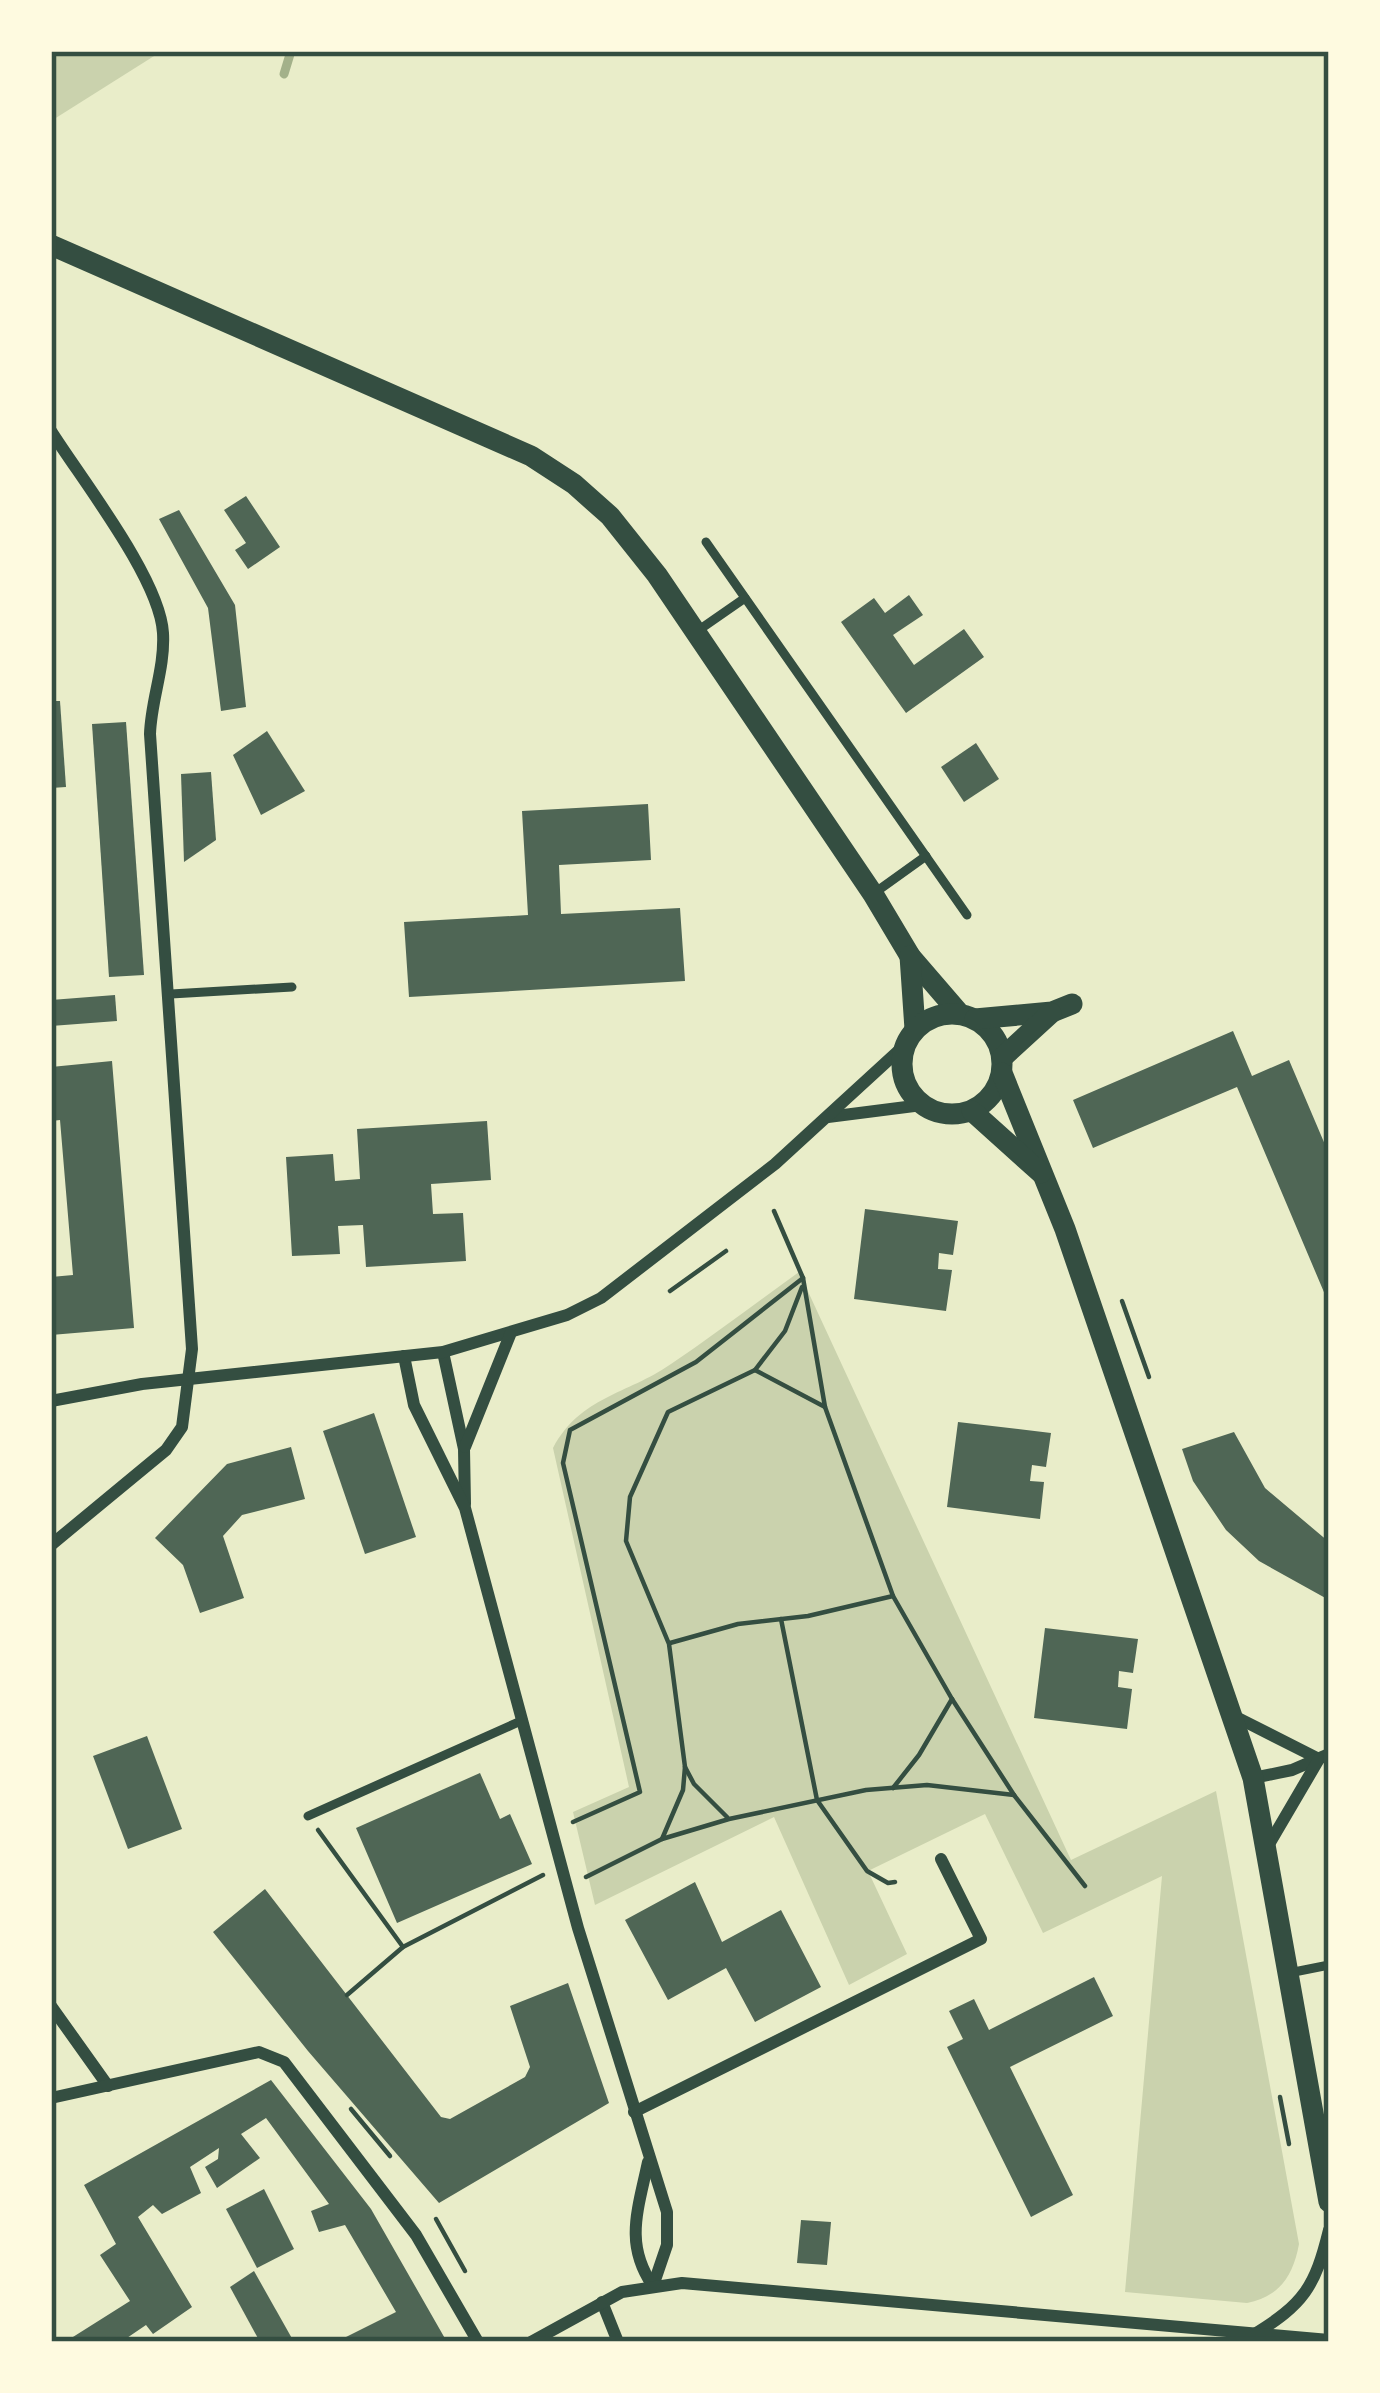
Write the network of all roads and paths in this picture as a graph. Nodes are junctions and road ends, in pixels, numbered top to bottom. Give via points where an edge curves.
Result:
1 (51, 245) edge
2 (51, 431) edge
3 (706, 542) dead end
4 (745, 598) junction
5 (695, 632) junction
6 (926, 856) junction
7 (873, 894) junction
8 (967, 915) dead end
9 (910, 956) junction
10 (292, 987) dead end
11 (171, 994) junction
12 (968, 1016) junction
13 (910, 1036) junction
14 (1002, 1065) junction
15 (922, 1105) junction
16 (972, 1111) junction
17 (827, 1118) junction
18 (1046, 1178) junction
19 (774, 1210) dead end
20 (726, 1251) dead end
21 (803, 1280) junction
22 (670, 1291) dead end
23 (1122, 1300) dead end
24 (510, 1335) junction
25 (443, 1352) junction
26 (404, 1356) junction
27 (755, 1370) junction
28 (1149, 1377) dead end
29 (188, 1379) junction
30 (51, 1401) edge
31 (825, 1407) junction
32 (464, 1449) junction
33 (465, 1508) junction
34 (51, 1545) edge
35 (892, 1596) junction
36 (781, 1619) junction
37 (668, 1644) junction
38 (952, 1700) junction
39 (1234, 1716) junction
40 (523, 1720) junction
41 (1324, 1757) edge
42 (685, 1767) junction
43 (1253, 1778) junction
44 (892, 1788) junction
45 (1014, 1795) junction
46 (817, 1800) junction
47 (308, 1816) joint
48 (729, 1820) junction
49 (573, 1822) dead end
50 (662, 1839) junction
51 (1267, 1847) junction
52 (941, 1859) dead end
53 (543, 1875) dead end
54 (586, 1877) dead end
55 (895, 1882) dead end
56 (1085, 1886) dead end
57 (403, 1947) junction
58 (1329, 1965) edge
59 (1289, 1973) junction
60 (346, 1995) dead end
61 (51, 2006) edge
62 (109, 2086) junction
63 (1280, 2097) dead end
64 (51, 2098) edge
65 (351, 2110) dead end
66 (634, 2112) junction
67 (1289, 2144) dead end
68 (390, 2156) dead end
69 (648, 2161) junction
70 (1329, 2202) edge
71 (436, 2219) dead end
72 (1329, 2230) edge
73 (465, 2272) dead end
74 (653, 2286) junction
75 (602, 2302) junction
76 (1252, 2336) junction
77 (1329, 2340) edge
78 (478, 2342) edge
79 (531, 2342) edge
80 (618, 2342) edge

1 - 5 street via 531,456 610,516
2 - 11 street via 153,592 163,626 150,734
3 - 4 lane
4 - 5 lane
4 - 6 lane
5 - 7 street
6 - 7 lane
6 - 8 lane
7 - 9 street
9 - 12 street
9 - 13 street
10 - 11 lane
11 - 29 street via 192,1312
12 - 13 street via 944,1014
12 - 14 street via 989,1028
12 - 14 street via 1062,1008
13 - 15 street via 903,1078
13 - 17 street
14 - 16 street via 986,1102
14 - 18 street
15 - 16 street
15 - 17 street
16 - 18 street
17 - 24 street via 601,1298
18 - 39 street
19 - 21 path
20 - 22 path
21 - 27 path via 785,1331
21 - 31 path
21 - 49 path via 696,1362 570,1430 562,1463 640,1792
23 - 28 path
24 - 25 street
24 - 32 street
25 - 26 street
25 - 32 street
26 - 29 street
26 - 33 street via 414,1405
27 - 31 path
27 - 37 path via 668,1412 630,1497 626,1541
29 - 30 street
29 - 34 street via 182,1427 166,1450
31 - 35 path
32 - 33 street
33 - 40 street
35 - 36 path
35 - 38 path
36 - 37 path
36 - 46 path
37 - 42 path
38 - 44 path
38 - 45 path
39 - 41 street
39 - 43 street
40 - 47 lane
40 - 66 street
41 - 43 street
41 - 51 street
42 - 48 path
42 - 50 path
43 - 51 street
44 - 45 path
44 - 46 path
45 - 56 path
46 - 48 path
46 - 55 path via 867,1871
47 - 57 path
48 - 50 path
50 - 54 path
51 - 59 street
52 - 66 street via 981,1939
53 - 57 path
57 - 60 path
58 - 59 lane
59 - 70 street
61 - 62 street
62 - 64 street
62 - 78 street via 259,2052 284,2062 416,2235
63 - 67 path
65 - 68 path
66 - 69 street
69 - 74 street via 667,2212 667,2245
69 - 74 street via 636,2246 637,2264
71 - 73 path
72 - 76 street via 1312,2289
74 - 75 street
74 - 76 street via 709,2283
75 - 79 street
75 - 80 street
76 - 77 street

